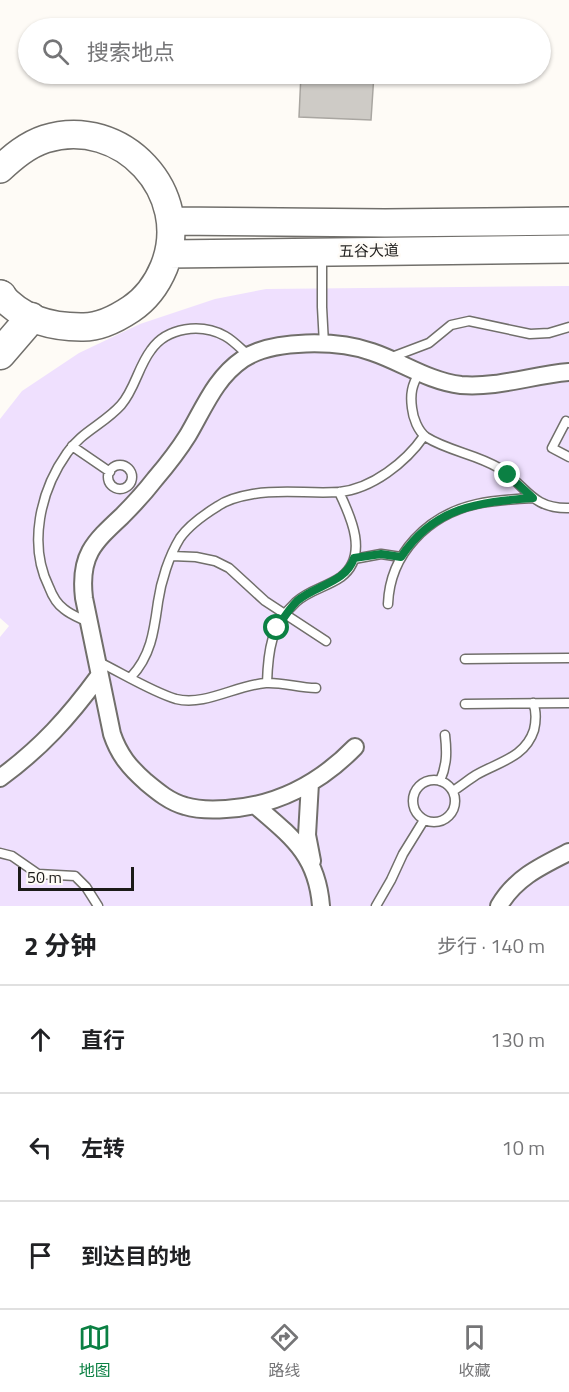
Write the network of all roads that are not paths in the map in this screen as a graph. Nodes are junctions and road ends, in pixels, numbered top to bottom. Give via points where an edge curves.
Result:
1 (0, 169) edge
2 (171, 221) junction
3 (569, 221) edge
4 (569, 249) edge
5 (322, 252) junction
6 (169, 254) junction
7 (0, 296) edge
8 (30, 318) junction
9 (569, 327) edge
10 (324, 345) junction
11 (0, 354) edge
12 (249, 356) junction
13 (387, 359) junction
14 (569, 372) edge
15 (419, 373) junction
16 (569, 423) edge
17 (424, 436) junction
18 (72, 446) junction
19 (569, 457) edge
20 (110, 472) junction
21 (136, 489) junction
22 (339, 492) junction
23 (533, 498) junction
24 (569, 508) edge
25 (172, 556) junction
26 (401, 557) junction
27 (354, 558) junction
28 (388, 604) dead end
29 (286, 613) junction
30 (89, 622) junction
31 (326, 640) dead end
32 (569, 658) edge
33 (465, 659) dead end
34 (98, 668) junction
35 (130, 677) junction
36 (267, 683) junction
37 (316, 688) dead end
38 (533, 703) junction
39 (569, 703) edge
40 (465, 704) dead end
41 (445, 735) dead end
42 (355, 747) dead end
43 (0, 778) edge
44 (440, 781) junction
45 (310, 783) junction
46 (453, 791) junction
47 (256, 806) junction
48 (424, 820) junction
49 (569, 852) edge
50 (0, 853) edge
51 (316, 874) junction
52 (98, 906) edge
53 (321, 906) edge
54 (375, 906) edge
55 (499, 906) edge

1 - 2 highway via 19,152 45,139 73,135 101,138 127,150 149,169 164,194
2 - 3 highway, 五谷大道
2 - 6 highway
4 - 5 highway, 五谷大道
5 - 6 highway, 五谷大道
5 - 10 lane
6 - 8 highway via 158,281 140,303 115,319 87,328 58,327
7 - 8 highway
8 - 11 highway
9 - 13 lane via 530,334 469,321 451,325 429,343
10 - 12 street via 283,346
10 - 13 street via 354,347
12 - 18 lane via 224,335 205,329 174,331 151,349 125,401
12 - 21 street via 212,389 178,451
13 - 15 street
14 - 15 street via 482,385 462,385
15 - 17 lane via 413,383 411,403
16 - 19 lane via 566,421 552,448
17 - 22 lane via 388,472
17 - 23 lane via 499,468
18 - 20 lane
18 - 30 lane via 42,507 38,553 43,575 62,608
20 - 21 lane via 108,480 112,487
20 - 21 lane via 119,465 127,467
21 - 30 street via 91,547 86,560 82,579
22 - 25 lane via 284,490 222,503 180,538
22 - 27 lane via 356,540
23 - 24 lane via 545,506
23 - 26 lane via 477,504 450,513 419,534
25 - 29 lane via 206,559 229,568 250,589
25 - 35 lane via 148,652
26 - 27 lane via 381,554
26 - 28 lane via 392,578
27 - 29 lane via 340,578 308,593
29 - 31 lane
29 - 36 lane via 269,646
30 - 34 street
32 - 33 lane
34 - 35 lane
34 - 43 street via 69,717
34 - 47 street via 117,748 127,764 153,788 186,807 209,810
35 - 36 lane via 177,699 213,696
36 - 37 lane
38 - 39 lane
38 - 40 lane
38 - 46 lane via 535,724 524,749
41 - 44 lane via 446,764
42 - 45 street
44 - 46 lane
44 - 48 lane via 427,781 416,790 415,809
45 - 47 street via 283,798
45 - 51 street via 307,836
46 - 48 lane via 456,802 450,815 438,822
47 - 51 street via 294,840
48 - 54 lane
49 - 55 street via 534,869
50 - 52 lane via 12,856 38,874 75,876
51 - 53 street

